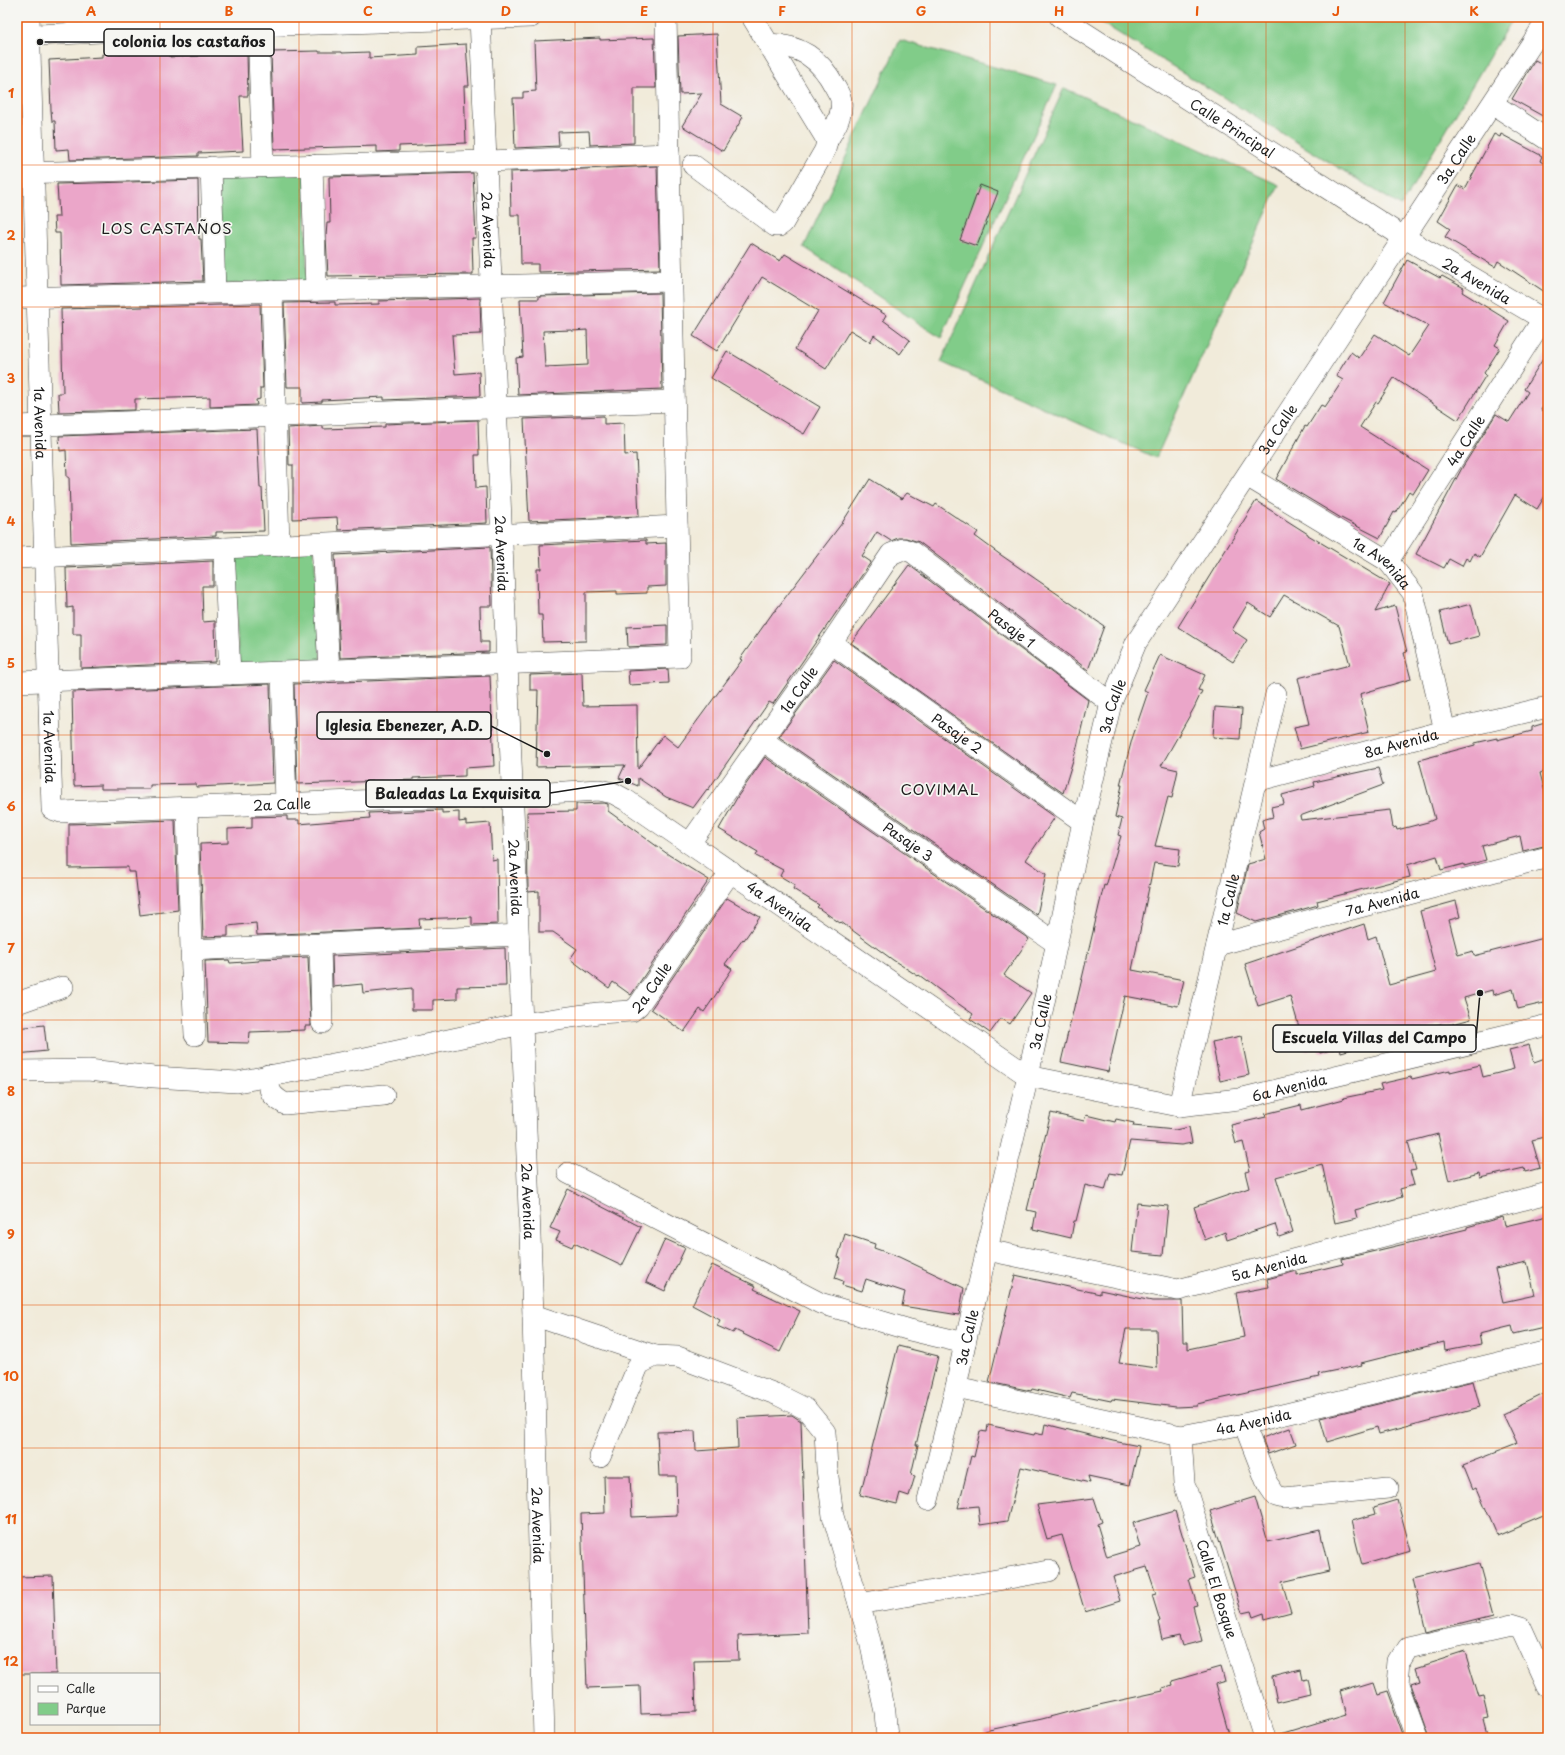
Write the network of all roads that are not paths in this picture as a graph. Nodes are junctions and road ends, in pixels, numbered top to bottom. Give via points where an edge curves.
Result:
1 (531, 17) edge
2 (666, 17) edge
3 (752, 17) edge
4 (1060, 17) edge
5 (481, 18) edge
6 (401, 19) edge
7 (1548, 19) edge
8 (284, 21) edge
9 (162, 23) edge
10 (258, 27) junction
11 (25, 30) edge
12 (768, 44) junction
13 (832, 81) junction
14 (797, 90) junction
15 (1493, 104) junction
16 (1548, 140) edge
17 (828, 142) junction
18 (669, 154) junction
19 (487, 161) junction
20 (312, 165) junction
21 (693, 165) dead end
22 (263, 166) junction
23 (211, 167) junction
24 (25, 172) edge
25 (1405, 238) junction
26 (672, 280) junction
27 (492, 285) junction
28 (316, 290) junction
29 (272, 291) junction
30 (215, 292) junction
31 (37, 297) junction
32 (17, 298) edge
33 (1545, 321) edge
34 (674, 401) junction
35 (497, 408) junction
36 (275, 416) junction
37 (41, 425) junction
38 (17, 426) edge
39 (1247, 476) junction
40 (677, 526) junction
41 (502, 535) junction
42 (322, 544) junction
43 (279, 546) junction
44 (224, 548) junction
45 (912, 552) joint
46 (45, 557) junction
47 (17, 558) edge
48 (1388, 561) junction
49 (831, 643) junction
50 (507, 664) junction
51 (329, 670) junction
52 (282, 672) junction
53 (230, 674) junction
54 (49, 681) junction
55 (17, 682) edge
56 (1276, 694) dead end
57 (1111, 703) junction
58 (1548, 707) edge
59 (1445, 731) junction
60 (762, 740) junction
61 (1256, 781) junction
62 (513, 795) junction
63 (286, 803) junction
64 (187, 808) junction
65 (52, 809) joint
66 (1083, 822) junction
67 (690, 843) junction
68 (1548, 857) edge
69 (731, 871) junction
70 (518, 934) junction
71 (1056, 943) junction
72 (320, 944) junction
73 (1217, 945) junction
74 (191, 950) junction
75 (63, 987) dead end
76 (17, 1003) edge
77 (322, 1023) dead end
78 (522, 1024) junction
79 (1548, 1025) edge
80 (195, 1035) dead end
81 (17, 1071) edge
82 (268, 1075) junction
83 (1028, 1076) junction
84 (384, 1095) dead end
85 (1178, 1106) junction
86 (568, 1173) dead end
87 (1548, 1193) edge
88 (987, 1250) junction
89 (532, 1316) junction
90 (965, 1342) junction
91 (1548, 1351) edge
92 (655, 1356) junction
93 (956, 1387) junction
94 (1244, 1424) junction
95 (1181, 1436) junction
96 (600, 1457) dead end
97 (1388, 1488) dead end
98 (928, 1500) dead end
99 (1049, 1571) dead end
100 (859, 1604) junction
101 (1548, 1687) edge
102 (544, 1738) edge
103 (886, 1738) edge
104 (1265, 1738) edge
105 (1417, 1738) edge

1 - 5 street
2 - 18 street
3 - 12 street
4 - 25 street, Calle Principal
5 - 6 street
5 - 19 street, 2a Avenida
6 - 8 street
7 - 15 street, 3a Calle
8 - 10 street
9 - 10 street
9 - 11 street
10 - 22 street
11 - 24 street, 1a Avenida
12 - 13 street via 785,44 812,56
12 - 14 street
13 - 14 street
13 - 17 street via 842,100 840,116
14 - 17 street
15 - 16 street
15 - 25 street, 3a Calle
17 - 21 street via 822,157 779,226 775,226
18 - 19 street
18 - 26 street
19 - 20 street
19 - 27 street, 2a Avenida
20 - 22 street
20 - 28 street
22 - 23 street
23 - 24 street
23 - 30 street
24 - 31 street, 1a Avenida
25 - 33 street, 2a Avenida
25 - 39 street, 3a Calle
26 - 27 street
26 - 34 street
27 - 28 street
27 - 35 street, 2a Avenida
28 - 29 street
29 - 30 street
29 - 36 street
30 - 31 street
31 - 32 street
31 - 37 street, 1a Avenida
33 - 48 street, 4a Calle
34 - 35 street
34 - 40 street
35 - 36 street
35 - 41 street, 2a Avenida
36 - 37 street
36 - 43 street
37 - 38 street
37 - 46 street, 1a Avenida
39 - 48 street, 1a Avenida
39 - 57 street, 3a Calle via 1136,643
40 - 41 street
40 - 50 street via 680,657
41 - 42 street
41 - 50 street, 2a Avenida
42 - 43 street
42 - 51 street
43 - 44 street
44 - 46 street
44 - 53 street
45 - 49 street, 1a Calle via 903,549 891,554
45 - 57 street, Pasaje 1
46 - 47 street
46 - 54 street, 1a Avenida
48 - 59 street, 1a Avenida via 1413,593
49 - 60 street, 1a Calle
49 - 66 street, Pasaje 2
50 - 51 street
50 - 62 street, 2a Avenida
51 - 52 street
52 - 53 street
52 - 63 street
53 - 54 street
54 - 55 street
54 - 65 street, 1a Avenida
56 - 61 street, 1a Calle
57 - 66 street, 3a Calle
58 - 59 street, 8a Avenida
59 - 61 street, 8a Avenida
60 - 67 street, 1a Calle
60 - 71 street, Pasaje 3
61 - 73 street, 1a Calle
62 - 63 street, 2a Calle
62 - 67 street, 4a Avenida via 606,791 626,800
62 - 70 street, 2a Avenida
63 - 64 street, 2a Calle
64 - 65 street, 2a Calle via 61,812
64 - 74 street
66 - 71 street, 3a Calle
67 - 69 street, 4a Avenida
68 - 73 street, 7a Avenida
69 - 78 street, 2a Calle via 638,1006 632,1011 598,1013
69 - 83 street, 4a Avenida
70 - 72 street
70 - 78 street, 2a Avenida
71 - 83 street, 3a Calle
72 - 74 street
72 - 77 street
73 - 85 street, 1a Calle
74 - 80 street
75 - 76 street
78 - 82 street, 2a Calle via 316,1068
78 - 89 street, 2a Avenida
79 - 85 street, 6a Avenida via 1239,1099
81 - 82 street, 2a Calle via 88,1070 237,1082
82 - 84 street via 272,1096 285,1104
83 - 85 street, 6a Avenida
83 - 88 street, 3a Calle
86 - 90 street via 820,1303 910,1330
87 - 88 street, 5a Avenida via 1178,1290
88 - 90 street, 3a Calle
89 - 92 street
89 - 102 street, 2a Avenida
90 - 93 street, 3a Calle
91 - 94 street, 4a Avenida
92 - 96 street via 639,1364
92 - 100 street via 678,1357 778,1395 806,1409 825,1432 834,1516
93 - 95 street, 4a Avenida
93 - 98 street, 3a Calle
94 - 95 street, 4a Avenida
94 - 97 street via 1267,1483 1276,1496 1284,1498
95 - 104 street, Calle El Bosque via 1184,1483
99 - 100 street
100 - 103 street via 884,1704
101 - 105 street via 1521,1628 1511,1624 1408,1648 1400,1661 1398,1685

